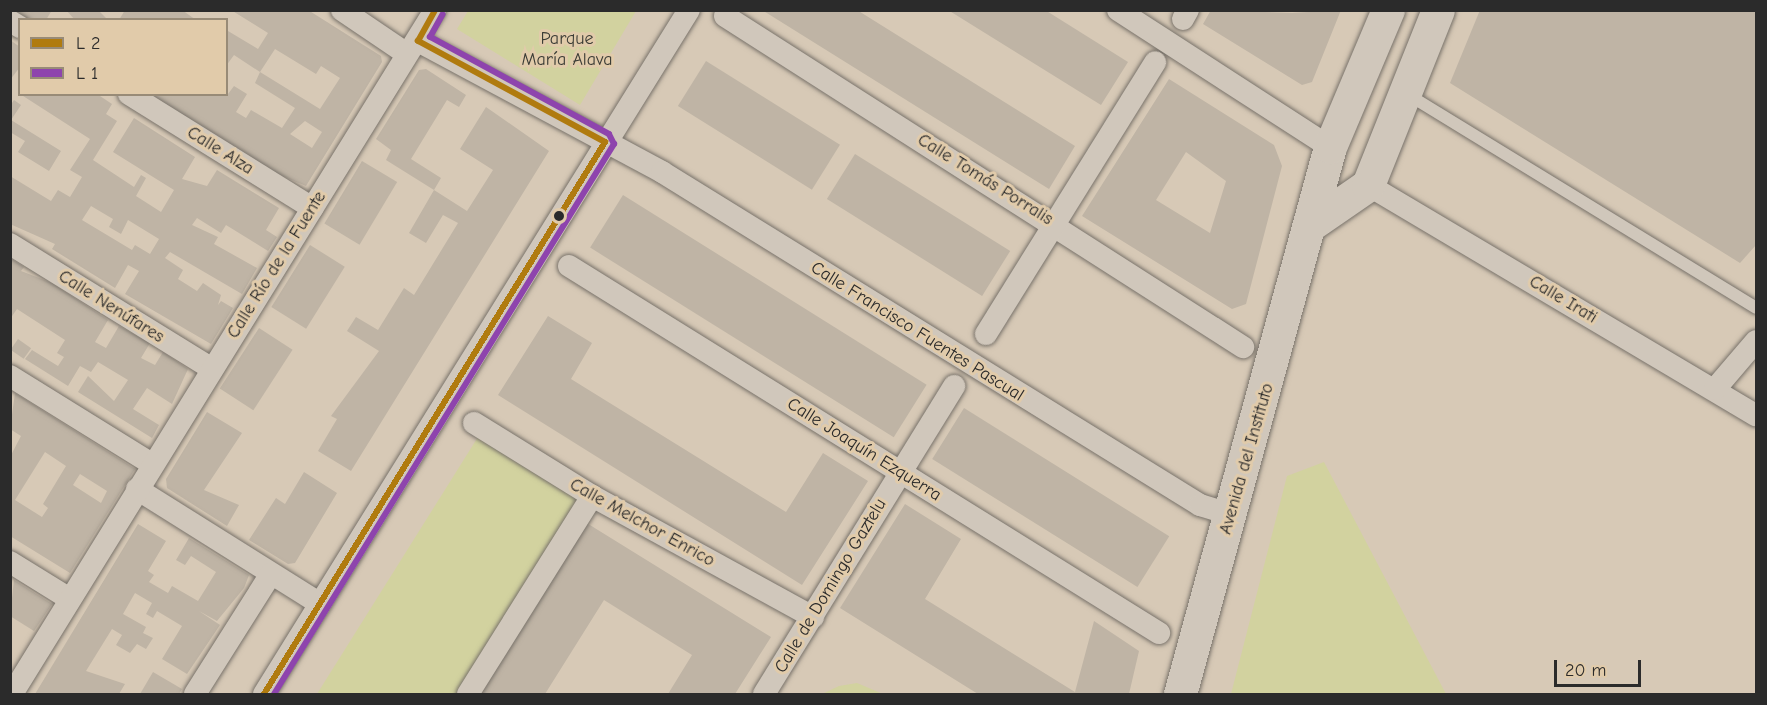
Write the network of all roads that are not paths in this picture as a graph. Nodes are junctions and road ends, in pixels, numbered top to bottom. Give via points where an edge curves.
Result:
1 (342, 10) edge
2 (435, 10) edge
3 (688, 10) edge
4 (1118, 10) edge
5 (1388, 10) edge
6 (1438, 10) edge
7 (725, 16) dead end
8 (412, 47) junction
9 (1155, 62) dead end
10 (1405, 93) junction
11 (132, 96) edge
12 (605, 142) junction
13 (1330, 147) junction
14 (1368, 185) junction
15 (312, 208) junction
16 (1313, 223) junction
17 (1054, 224) junction
18 (10, 244) edge
19 (569, 266) dead end
20 (1756, 308) edge
21 (986, 334) dead end
22 (1756, 341) edge
23 (1243, 347) dead end
24 (212, 369) junction
25 (10, 376) edge
26 (954, 386) dead end
27 (1715, 389) junction
28 (1756, 415) edge
29 (474, 423) dead end
30 (152, 464) junction
31 (900, 472) junction
32 (137, 489) junction
33 (592, 496) junction
34 (1232, 515) junction
35 (10, 562) edge
36 (271, 574) junction
37 (70, 599) junction
38 (320, 604) junction
39 (813, 617) junction
40 (1159, 633) dead end
41 (12, 694) edge
42 (195, 694) edge
43 (264, 694) edge
44 (468, 694) edge
45 (764, 694) edge
46 (1180, 694) edge

1 - 8 street, Calle Francisco Fuentes Pascual
2 - 8 street, Calle Río de la Fuente
3 - 12 street
4 - 13 street
5 - 13 street, Avenida del Instituto
6 - 10 street
7 - 17 street, Calle Tomás Porralis
8 - 12 street, Calle Francisco Fuentes Pascual
8 - 15 street, Calle Río de la Fuente
9 - 17 street
10 - 14 street
10 - 20 lane
11 - 15 street, Calle Alza
12 - 34 street, Calle Francisco Fuentes Pascual via 1200,505
12 - 38 street
13 - 16 street, Avenida del Instituto
14 - 16 street
14 - 27 street, Calle Irati
15 - 24 street, Calle Río de la Fuente
16 - 34 street, Avenida del Instituto
17 - 21 street
17 - 23 street, Calle Tomás Porralis
18 - 24 street, Calle Nenúfares
19 - 31 street, Calle Joaquín Ezquerra
22 - 27 street
24 - 30 street, Calle Río de la Fuente
25 - 30 street
26 - 31 street, Calle de Domingo Gaztelu
27 - 28 street, Calle Irati
29 - 33 street, Calle Melchor Enrico
30 - 32 street, Calle Río de la Fuente
31 - 39 street, Calle de Domingo Gaztelu
31 - 40 street, Calle Joaquín Ezquerra
32 - 36 street
32 - 37 street, Calle Río de la Fuente
33 - 39 street, Calle Melchor Enrico
33 - 44 street
34 - 46 street, Avenida del Instituto
35 - 37 street
36 - 38 street
36 - 42 street
37 - 41 street, Calle Río de la Fuente
38 - 43 street
39 - 45 street, Calle de Domingo Gaztelu

